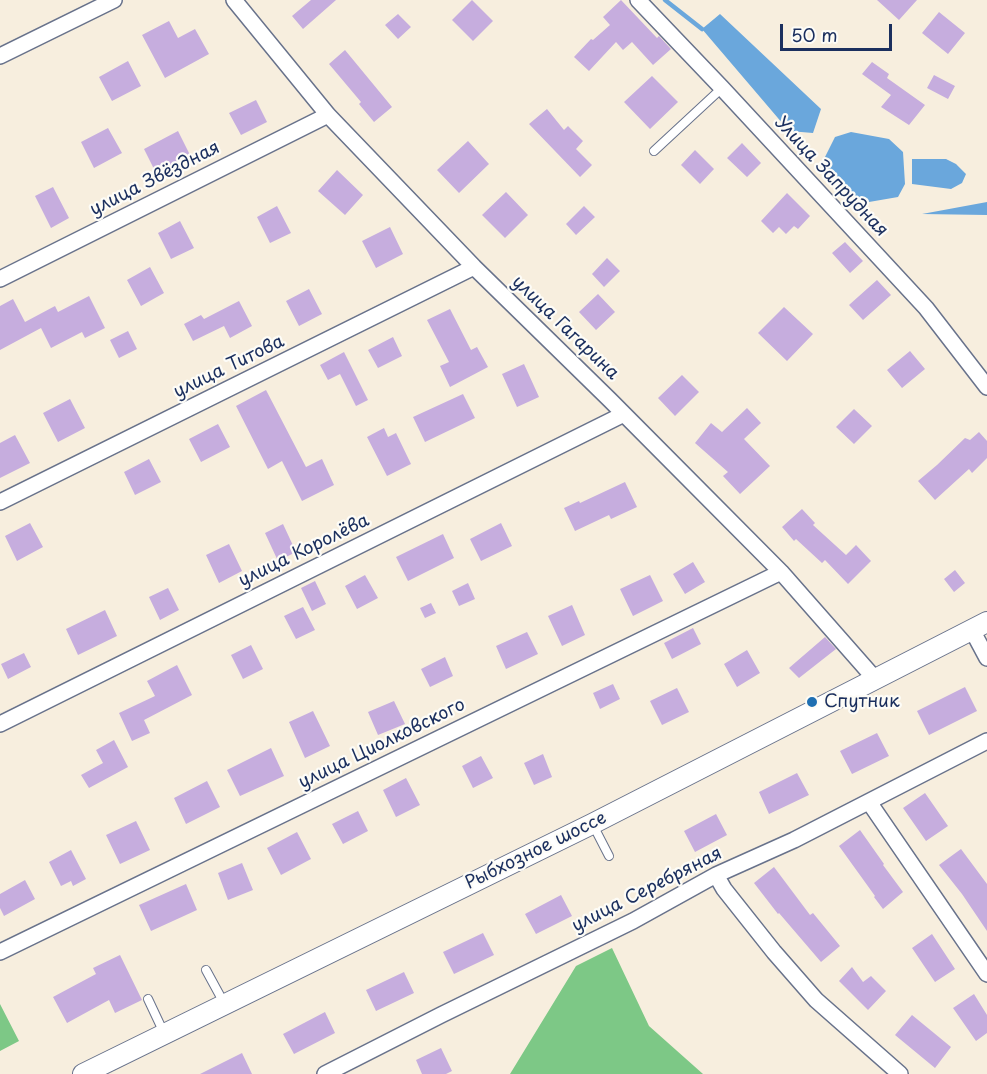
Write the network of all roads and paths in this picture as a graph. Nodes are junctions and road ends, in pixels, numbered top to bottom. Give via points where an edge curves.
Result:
1 (114, 0) edge
2 (234, 0) edge
3 (638, 0) edge
4 (0, 56) edge
5 (722, 88) junction
6 (328, 115) junction
7 (654, 151) dead end
8 (474, 267) junction
9 (0, 279) edge
10 (987, 387) edge
11 (624, 414) junction
12 (0, 502) edge
13 (781, 572) junction
14 (979, 626) edge
15 (987, 658) edge
16 (876, 680) junction
17 (0, 724) edge
18 (987, 741) edge
19 (869, 802) junction
20 (592, 824) junction
21 (609, 856) dead end
22 (716, 875) junction
23 (0, 952) edge
24 (206, 970) dead end
25 (987, 974) edge
26 (148, 999) dead end
27 (224, 1005) junction
28 (165, 1034) junction
29 (83, 1074) edge
30 (325, 1074) edge
31 (900, 1074) edge

1 - 4 street
2 - 6 street, улица Гагарина
3 - 5 street, Улица Запрудная
5 - 7 lane
5 - 10 street, Улица Запрудная via 926,308
6 - 8 street, улица Гагарина
6 - 9 street, улица Звёздная
8 - 11 street, улица Гагарина
8 - 12 street, улица Титова
11 - 13 street, улица Гагарина
11 - 17 street, улица Королёва
13 - 16 street, улица Гагарина
13 - 23 street, улица Циолковского
14 - 15 street
14 - 16 street, Рыбхозное шоссе
16 - 20 street, Рыбхозное шоссе
18 - 19 street, улица Серебряная
19 - 22 street, улица Серебряная
19 - 25 street
20 - 21 lane
20 - 27 street, Рыбхозное шоссе
22 - 30 street, улица Серебряная via 633,921
22 - 31 street via 816,1000
24 - 27 lane
26 - 28 lane
27 - 28 street, Рыбхозное шоссе
28 - 29 street, Рыбхозное шоссе

